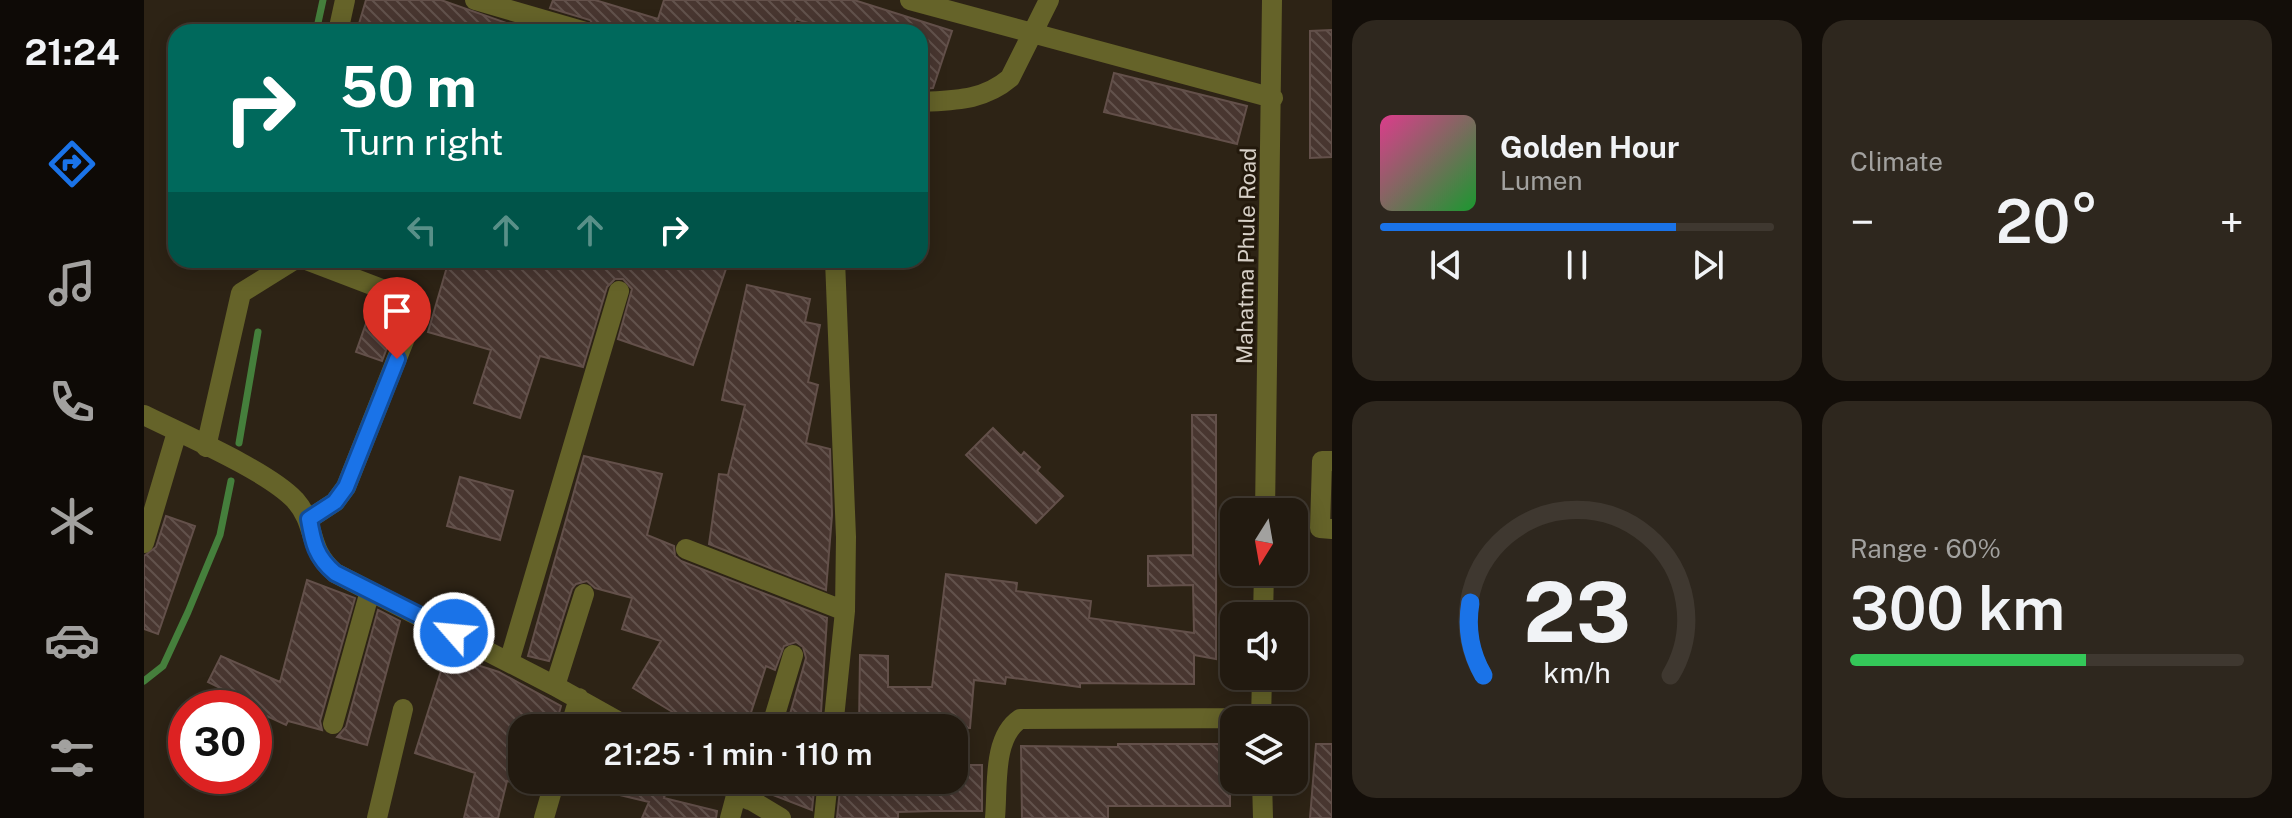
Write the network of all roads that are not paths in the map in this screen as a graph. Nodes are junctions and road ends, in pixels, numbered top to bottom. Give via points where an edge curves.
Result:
1 (345, 0) edge
2 (475, 0) edge
3 (910, 0) edge
4 (1049, 0) edge
5 (1272, 0) edge
6 (340, 24) edge
7 (558, 24) edge
8 (1034, 36) junction
9 (1273, 98) junction
10 (928, 101) edge
11 (281, 268) edge
12 (327, 268) edge
13 (835, 268) edge
14 (619, 291) dead end
15 (144, 415) edge
16 (177, 432) junction
17 (206, 447) junction
18 (1332, 461) edge
19 (1265, 498) edge
20 (309, 519) junction
21 (1332, 529) edge
22 (144, 543) edge
23 (686, 549) dead end
24 (370, 591) junction
25 (584, 594) dead end
26 (845, 611) junction
27 (793, 655) dead end
28 (509, 662) junction
29 (555, 686) junction
30 (579, 698) junction
31 (403, 709) dead end
32 (574, 714) edge
33 (606, 714) edge
34 (775, 714) edge
35 (834, 714) edge
36 (1220, 719) edge
37 (333, 724) dead end
38 (551, 794) edge
39 (745, 794) edge
40 (751, 794) edge
41 (827, 794) edge
42 (1262, 794) edge
43 (377, 818) edge
44 (544, 818) edge
45 (730, 818) edge
46 (781, 818) edge
47 (824, 818) edge
48 (995, 818) edge
49 (1263, 818) edge

1 - 6 street
2 - 7 street
3 - 8 street
4 - 8 street
5 - 9 street, Mahatma Phule Road
8 - 9 street
8 - 10 street via 999,87 975,98
9 - 19 street, Mahatma Phule Road
11 - 17 street via 241,293
12 - 20 street via 403,297 411,313 346,487 335,502
13 - 26 street
14 - 28 street
15 - 16 street
16 - 17 street
16 - 22 street
17 - 20 street via 274,483
18 - 21 street via 1322,461 1320,528
20 - 24 street via 318,559
23 - 26 street
24 - 28 street
24 - 37 street
25 - 29 street
26 - 35 street
27 - 34 street
28 - 29 street
29 - 30 street
30 - 32 street
30 - 33 street
31 - 43 street
36 - 48 street via 1020,719 1007,728 1002,745
38 - 44 street
39 - 45 street
40 - 46 street
41 - 47 street
42 - 49 street

